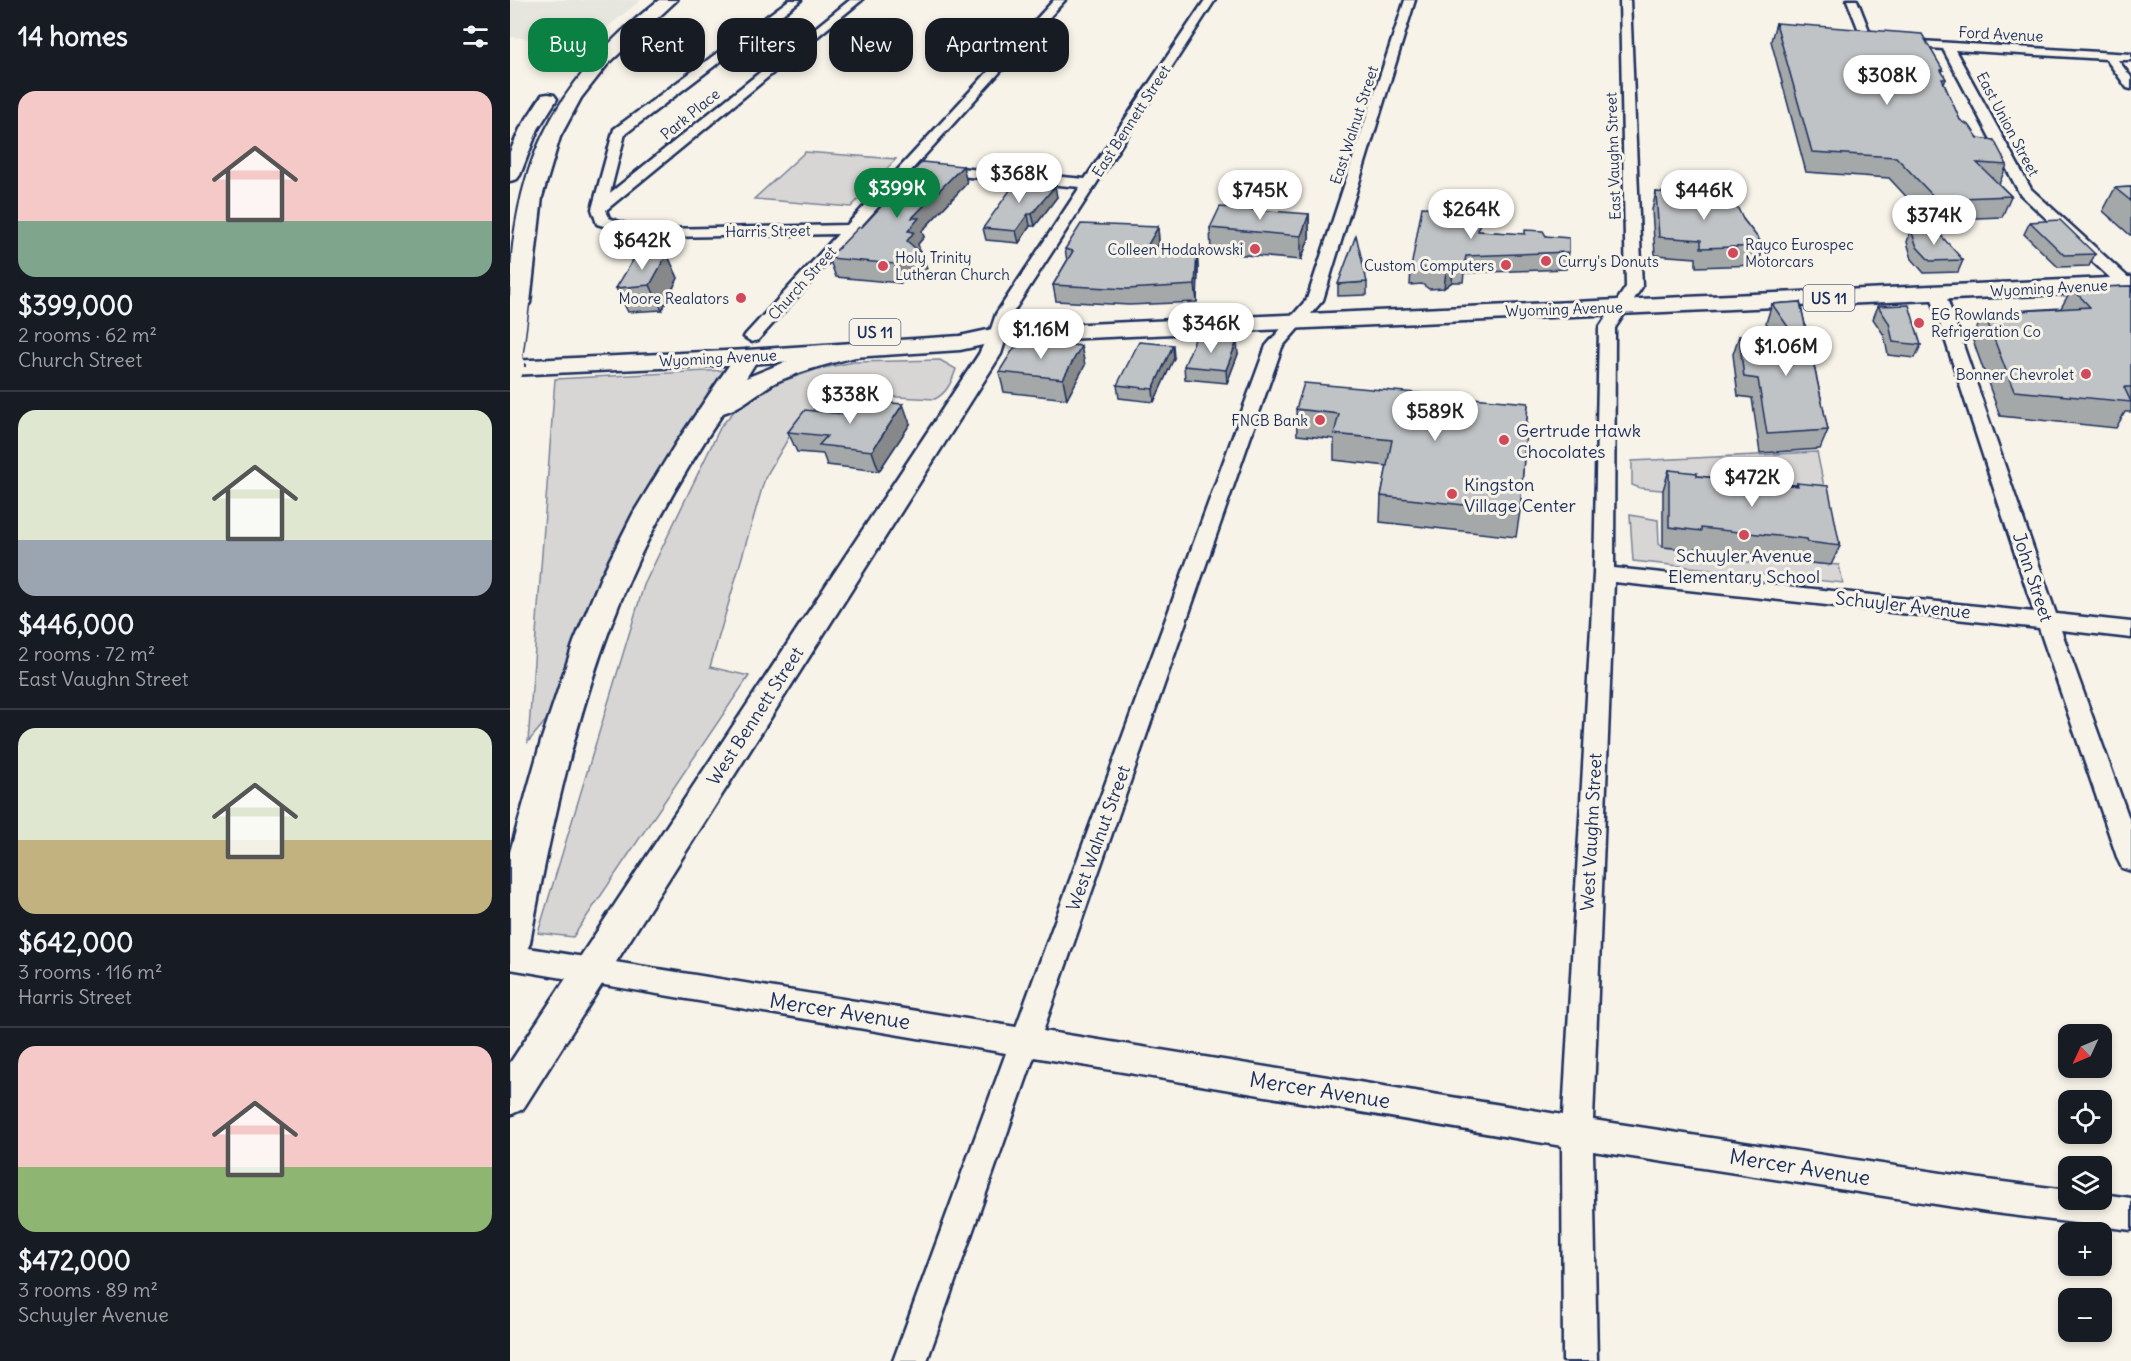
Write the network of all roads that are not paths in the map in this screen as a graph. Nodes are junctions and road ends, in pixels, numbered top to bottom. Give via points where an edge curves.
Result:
1 (650, 0) edge
2 (669, 0) edge
3 (796, 0) edge
4 (857, 0) edge
5 (1060, 0) edge
6 (1210, 0) edge
7 (1410, 0) edge
8 (1625, 0) edge
9 (1852, 0) edge
10 (1947, 46) junction
11 (2109, 55) junction
12 (2131, 57) edge
13 (568, 74) dead end
14 (2131, 85) edge
15 (556, 87) dead end
16 (620, 164) junction
17 (653, 165) junction
18 (907, 168) junction
19 (510, 175) edge
20 (1090, 184) junction
21 (599, 209) junction
22 (851, 229) junction
23 (2129, 284) edge
24 (1938, 293) junction
25 (1621, 307) junction
26 (1295, 321) junction
27 (997, 334) junction
28 (750, 347) junction
29 (510, 348) edge
30 (858, 349) junction
31 (510, 368) edge
32 (711, 413) junction
33 (1604, 574) junction
34 (2047, 620) junction
35 (2131, 630) edge
36 (2131, 860) edge
37 (510, 942) edge
38 (510, 957) edge
39 (591, 970) junction
40 (1025, 1042) junction
41 (510, 1096) edge
42 (1576, 1133) junction
43 (2131, 1214) edge
44 (910, 1361) edge
45 (1580, 1361) edge

1 - 13 main road
2 - 31 main road, bridge via 611,50 573,96 549,137 535,184
3 - 16 street via 619,132
4 - 17 street, Park Place
5 - 18 street, Church Street
6 - 20 street, East Bennett Street
7 - 26 street, East Walnut Street via 1316,298
8 - 25 street, East Vaughn Street via 1634,284
9 - 10 street, Ford Avenue via 1868,41
10 - 11 street, Ford Avenue
10 - 23 street, East Union Street via 2025,191
11 - 12 street, Ford Avenue
11 - 14 street
15 - 19 main road via 529,129
16 - 17 street
16 - 21 street
17 - 21 street, Park Place
18 - 20 street
18 - 22 street, Church Street
20 - 27 street, East Bennett Street via 1004,314
21 - 22 street, Harris Street via 602,221 629,230 664,233
22 - 28 street, Church Street
23 - 24 main road, Wyoming Avenue / US 11
24 - 25 main road, Wyoming Avenue / US 11
24 - 34 street, John Street
25 - 26 main road, Wyoming Avenue / US 11
25 - 33 street, West Vaughn Street via 1607,328
26 - 27 main road, Wyoming Avenue / US 11
26 - 40 street, West Walnut Street via 1274,346
27 - 28 main road, Wyoming Avenue / US 11 via 966,328
27 - 30 main road, Wyoming Avenue / US 11 via 960,343
27 - 39 street, West Bennett Street via 990,354
28 - 29 main road, Wyoming Avenue / US 11
28 - 30 main road, Wyoming Avenue / US 11
28 - 31 main road, Wyoming Avenue / US 11
28 - 32 main road
30 - 32 main road via 774,373 743,389
32 - 37 main road via 636,534 601,614 555,751 520,882
33 - 34 street, Schuyler Avenue
33 - 42 street, West Vaughn Street
34 - 35 street, Schuyler Avenue
34 - 36 street, John Street
38 - 39 street, Mercer Avenue
39 - 40 street, Mercer Avenue
39 - 41 street, West Bennett Street
40 - 42 street, Mercer Avenue
40 - 44 street, West Walnut Street
42 - 43 street, Mercer Avenue
42 - 45 street, West Vaughn Street

